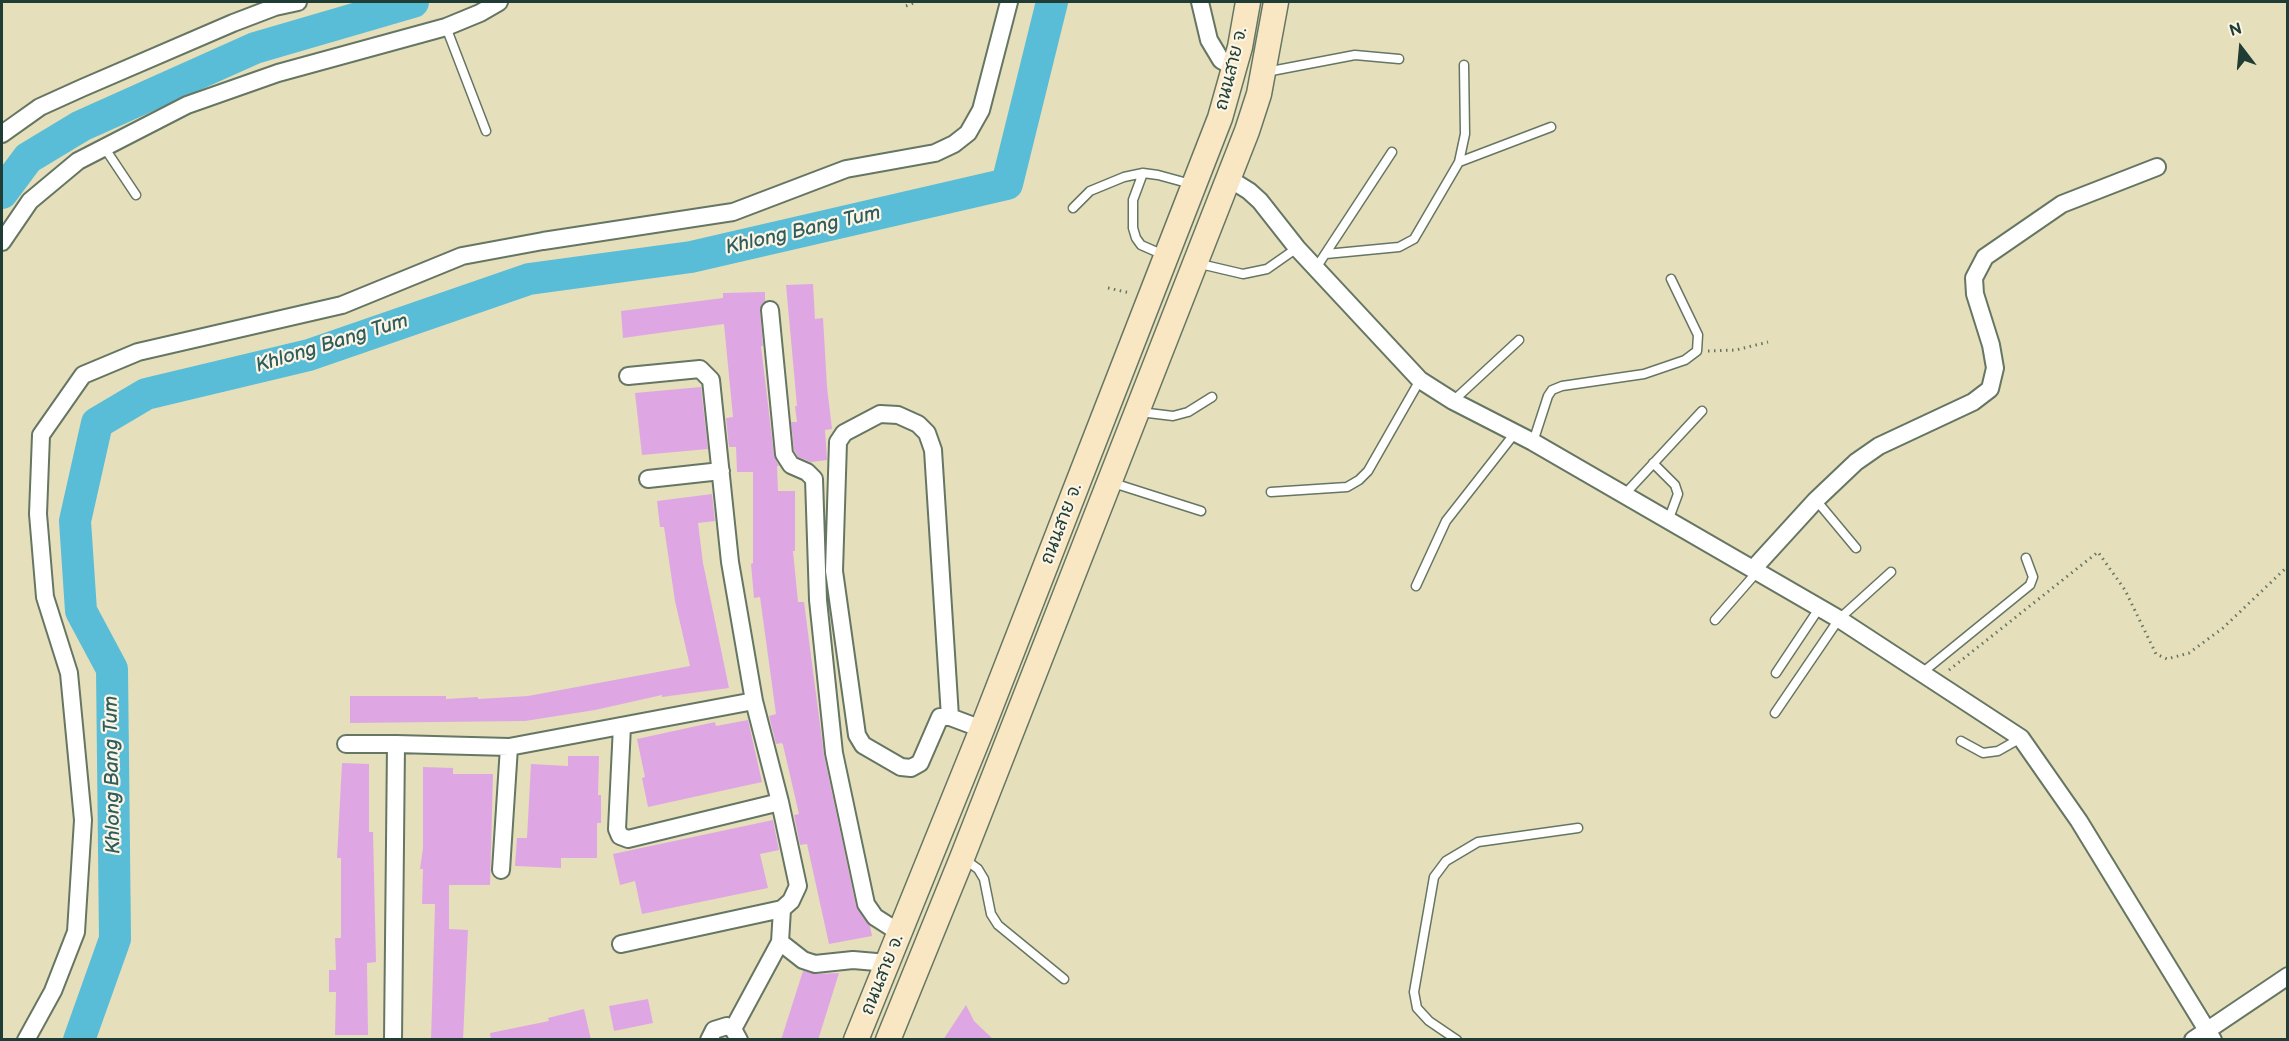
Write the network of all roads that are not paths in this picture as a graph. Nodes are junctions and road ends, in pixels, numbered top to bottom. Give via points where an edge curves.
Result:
1 (298, 2) edge
2 (499, 2) edge
3 (1010, 2) edge
4 (1200, 2) edge
5 (1248, 2) edge
6 (1276, 2) edge
7 (446, 27) junction
8 (1399, 59) dead end
9 (1464, 65) dead end
10 (1235, 68) junction
11 (1264, 72) junction
12 (1551, 127) dead end
13 (486, 131) dead end
14 (2, 134) edge
15 (103, 146) junction
16 (1392, 152) dead end
17 (1459, 162) junction
18 (2157, 167) dead end
19 (1143, 173) junction
20 (1228, 178) junction
21 (1194, 185) junction
22 (136, 195) dead end
23 (1073, 208) dead end
24 (2, 242) edge
25 (1297, 248) junction
26 (1326, 254) junction
27 (1166, 256) junction
28 (1196, 263) junction
29 (1316, 269) junction
30 (1671, 279) dead end
31 (770, 310) dead end
32 (1519, 340) dead end
33 (628, 376) dead end
34 (1420, 380) junction
35 (1212, 397) dead end
36 (1453, 401) junction
37 (1702, 411) dead end
38 (1137, 412) junction
39 (1515, 433) junction
40 (1533, 442) junction
41 (1653, 463) junction
42 (721, 471) junction
43 (648, 479) dead end
44 (1110, 482) junction
45 (1271, 492) dead end
46 (1624, 495) junction
47 (1816, 500) junction
48 (1201, 511) dead end
49 (1668, 520) junction
50 (1856, 548) dead end
51 (2026, 558) dead end
52 (1755, 571) junction
53 (1891, 572) dead end
54 (1416, 586) dead end
55 (1820, 607) junction
56 (1839, 618) junction
57 (1715, 620) dead end
58 (1776, 673) dead end
59 (1929, 676) junction
60 (754, 701) junction
61 (1775, 713) dead end
62 (950, 717) junction
63 (622, 726) junction
64 (982, 729) junction
65 (2021, 738) junction
66 (1960, 741) dead end
67 (346, 744) dead end
68 (396, 744) junction
69 (509, 747) junction
70 (780, 802) junction
71 (1578, 828) dead end
72 (962, 858) junction
73 (501, 870) dead end
74 (782, 909) junction
75 (900, 933) junction
76 (780, 942) junction
77 (621, 944) dead end
78 (888, 963) junction
79 (2288, 976) edge
80 (1064, 979) dead end
81 (736, 1034) edge
82 (2204, 1037) edge
83 (26, 1040) edge
84 (393, 1040) edge
85 (709, 1040) edge
86 (856, 1040) edge
87 (888, 1040) edge
88 (1457, 1040) edge

1 - 14 street via 233,23 40,107
2 - 7 street
3 - 83 street via 981,110 968,133 935,153 846,169 733,212 462,256 342,305 138,352 83,375 41,435 38,514 45,597 69,673 79,775 82,820 76,932 53,990
4 - 10 street via 1209,40 1221,60
5 - 10 main road, ถนนสาย จ.
6 - 11 main road, ถนนสาย จ.
7 - 13 lane
7 - 15 street via 278,73 187,105
8 - 11 lane via 1355,55
9 - 17 lane via 1465,134
10 - 21 main road, ถนนสาย จ.
11 - 20 main road, ถนนสาย จ.
12 - 17 lane
15 - 22 lane
15 - 24 street via 78,161 30,201
16 - 26 lane
17 - 26 lane via 1414,239 1399,247
18 - 47 street via 2062,204 1984,257 1974,278 1995,368 1990,388 1973,402 1879,446
19 - 21 lane
19 - 23 lane via 1090,191
19 - 27 lane via 1133,200 1133,228 1141,245
20 - 25 street via 1260,201
20 - 28 main road, ถนนสาย จ.
21 - 27 main road, ถนนสาย จ.
25 - 28 lane via 1267,269 1243,274
25 - 29 street
26 - 29 lane
27 - 64 main road, ถนนสาย จ.
28 - 38 main road, ถนนสาย จ.
29 - 34 street
30 - 40 lane via 1698,334 1697,351 1684,360 1644,374 1552,390
31 - 75 street via 784,453 790,465 814,479 818,600 836,765 866,904 875,917
32 - 36 lane
33 - 42 street via 704,371 711,380
34 - 36 street
34 - 45 lane via 1359,480 1347,487
35 - 38 lane via 1173,416
36 - 39 street
37 - 41 lane
38 - 44 main road, ถนนสาย จ.
39 - 40 street
39 - 54 lane via 1446,520
40 - 46 street
41 - 46 lane
41 - 49 lane via 1675,485 1678,494
42 - 43 street
42 - 60 street via 730,562
44 - 48 lane
44 - 72 main road, ถนนสาย จ.
46 - 49 street
47 - 50 lane
47 - 52 street
49 - 52 street
51 - 59 lane via 2033,577 2030,585
52 - 55 street
52 - 57 lane
53 - 56 lane
55 - 56 street
55 - 58 lane
56 - 59 street
56 - 61 lane
59 - 65 street
60 - 63 street
60 - 70 street
62 - 62 street via 940,717 920,763 911,768 863,745 857,735 834,571 838,442 844,433 880,414 898,415 918,424 927,433 933,450
62 - 64 street
63 - 69 street
63 - 70 street via 617,830 620,836 628,839
64 - 75 main road, ถนนสาย จ.
65 - 66 lane via 1998,751 1983,753
65 - 82 street via 2079,821
67 - 68 street
68 - 69 street
68 - 84 street
69 - 73 street
70 - 74 street via 798,886 792,901
71 - 88 lane via 1478,842 1446,861 1434,877 1414,992 1417,1008
72 - 80 lane via 978,869 984,879 990,914 998,926
72 - 87 main road, ถนนสาย จ.
74 - 76 street
74 - 77 street
75 - 78 main road, ถนนสาย จ.
76 - 78 street via 815,964 853,960
76 - 81 street
78 - 86 main road, ถนนสาย จ.
79 - 82 street
81 - 85 street via 720,1026

